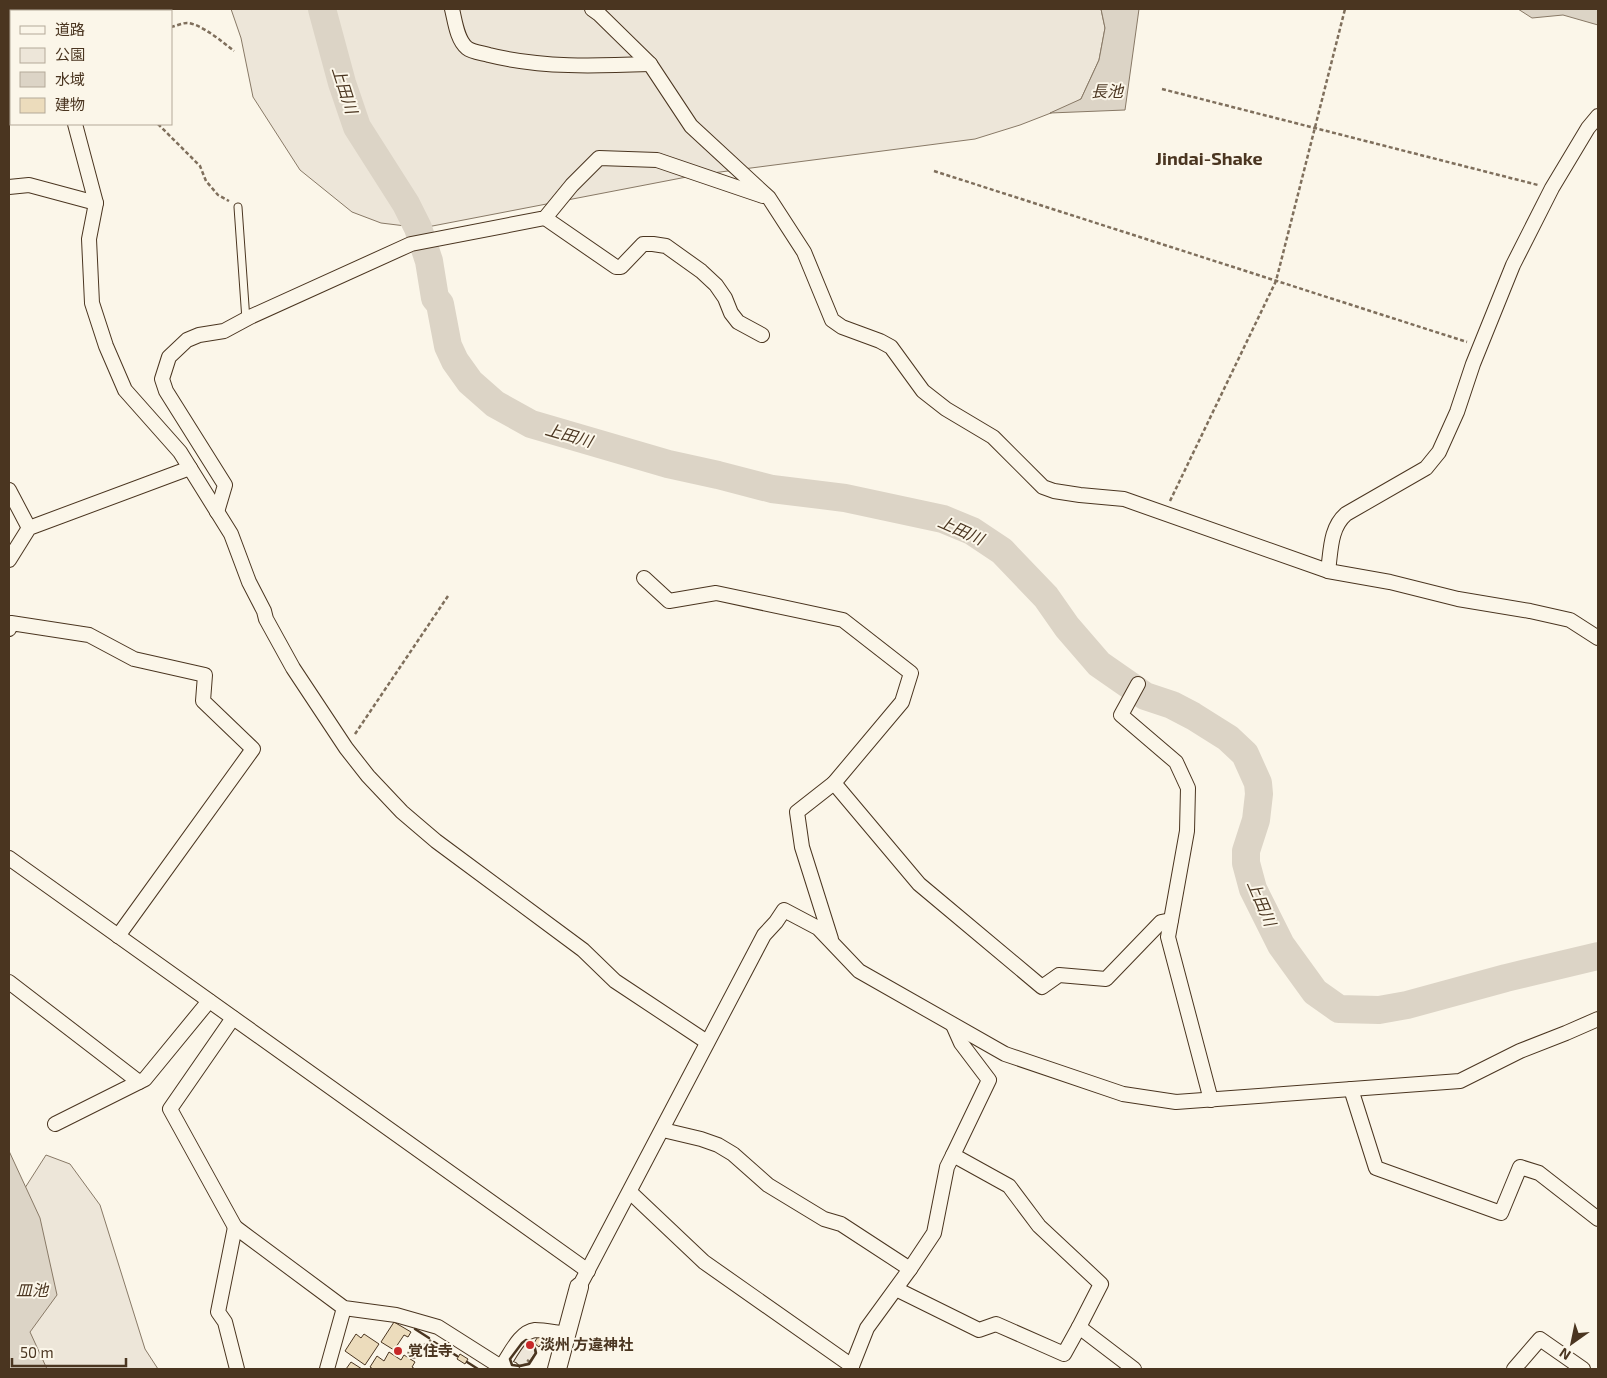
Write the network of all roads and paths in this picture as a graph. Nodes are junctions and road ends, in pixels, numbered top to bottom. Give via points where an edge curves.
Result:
1 (452, 9) edge
2 (592, 9) edge
3 (1345, 9) edge
4 (172, 27) edge
5 (234, 51) dead end
6 (650, 64) junction
7 (1162, 89) dead end
8 (1598, 116) edge
9 (75, 125) edge
10 (159, 125) edge
11 (1314, 128) junction
12 (934, 171) dead end
13 (9, 188) edge
14 (1552, 188) junction
15 (769, 198) junction
16 (96, 203) junction
17 (238, 207) joint
18 (545, 218) junction
19 (1276, 281) junction
20 (246, 320) junction
21 (762, 335) dead end
22 (1480, 346) junction
23 (190, 468) junction
24 (9, 490) edge
25 (217, 512) junction
26 (1164, 514) junction
27 (29, 528) junction
28 (9, 560) edge
29 (1328, 571) junction
30 (644, 578) dead end
31 (448, 596) dead end
32 (9, 629) edge
33 (1598, 638) edge
34 (1138, 684) dead end
35 (346, 748) junction
36 (834, 783) junction
37 (9, 858) edge
38 (1171, 920) junction
39 (118, 936) junction
40 (832, 942) junction
41 (9, 982) edge
42 (209, 1001) junction
43 (233, 1018) junction
44 (1598, 1019) edge
45 (953, 1025) junction
46 (707, 1042) junction
47 (139, 1082) junction
48 (1351, 1090) junction
49 (1211, 1100) junction
50 (55, 1124) dead end
51 (663, 1130) junction
52 (953, 1155) junction
53 (630, 1192) junction
54 (1598, 1219) edge
55 (235, 1227) junction
56 (910, 1268) junction
57 (588, 1271) junction
58 (580, 1287) joint
59 (896, 1289) junction
60 (344, 1308) junction
61 (1079, 1327) junction
62 (567, 1334) junction
63 (432, 1340) dead end
64 (419, 1349) junction
65 (527, 1360) dead end
66 (532, 1363) dead end
67 (507, 1368) edge
68 (852, 1368) edge
69 (237, 1369) edge
70 (327, 1369) edge
71 (557, 1369) edge
72 (1134, 1369) edge
73 (1514, 1369) edge
74 (1583, 1369) edge

1 - 6 street via 462,42 468,49 484,54 570,66
2 - 6 street
3 - 11 path
4 - 5 path via 188,23 216,37
6 - 15 street via 691,126
7 - 11 path
8 - 14 street
9 - 16 street
10 - 17 path via 200,166 218,195
11 - 14 path
11 - 19 path
12 - 19 path
13 - 16 street via 29,185
14 - 22 street via 1514,265
15 - 18 street via 657,160 599,158
15 - 26 street via 804,252 832,320 891,348 923,391 992,437 1043,487 1124,499
16 - 23 street via 89,239 92,303 106,346 125,390 180,452
17 - 20 lane
18 - 20 street via 411,244
18 - 21 street via 616,267 621,267 643,244 666,246 716,285 738,322
19 - 22 path
19 - 26 path
20 - 25 street via 224,331 187,340 169,357 162,379 166,391 224,485
22 - 29 street via 1439,452 1426,468 1339,521 1334,529
23 - 25 street
23 - 27 street
24 - 27 street
25 - 35 street via 231,534 266,619 293,668
26 - 29 street
27 - 28 street
29 - 33 street via 1390,582 1458,600 1570,620
30 - 36 street via 669,601 716,593 843,620 912,673 902,702
31 - 35 path
32 - 39 street via 11,623 89,635 134,660 205,675 203,701 252,749
34 - 38 street via 1121,715 1176,762 1188,788 1187,831
35 - 46 street via 402,812 436,840 583,950 615,980
36 - 38 street via 919,884 1042,987 1059,975 1106,979 1161,922
36 - 40 street via 797,812 802,847
37 - 39 street
38 - 49 street via 1168,937
39 - 42 street
40 - 45 street via 859,971
40 - 46 street via 818,928 784,910 764,935
41 - 47 street
42 - 43 street
42 - 47 street via 145,1079
43 - 55 street via 170,1109
43 - 57 street
44 - 48 street via 1520,1051 1460,1081
45 - 49 street via 1005,1054 1123,1094 1176,1102
45 - 52 street via 961,1043 989,1080
46 - 51 street
47 - 50 street
48 - 49 street
48 - 54 street via 1376,1168 1501,1213 1520,1167 1539,1173
51 - 53 street
51 - 56 street via 718,1145 768,1185 824,1219 841,1224
52 - 56 street via 946,1167 934,1233
52 - 61 street via 1009,1186 1039,1226 1101,1284
53 - 57 street
53 - 68 street via 704,1262
55 - 60 street
55 - 69 street via 218,1312 225,1322
56 - 59 street
57 - 58 street
58 - 62 street
59 - 61 street via 979,1330 996,1324 1064,1354
59 - 68 street via 867,1328
60 - 67 street via 396,1315 438,1327
60 - 70 street
61 - 72 street
62 - 67 street via 536,1330 526,1333 520,1338
62 - 71 street
63 - 64 path
64 - 64 path via 414,1358 409,1354 414,1346
65 - 66 path
73 - 74 street via 1540,1339

